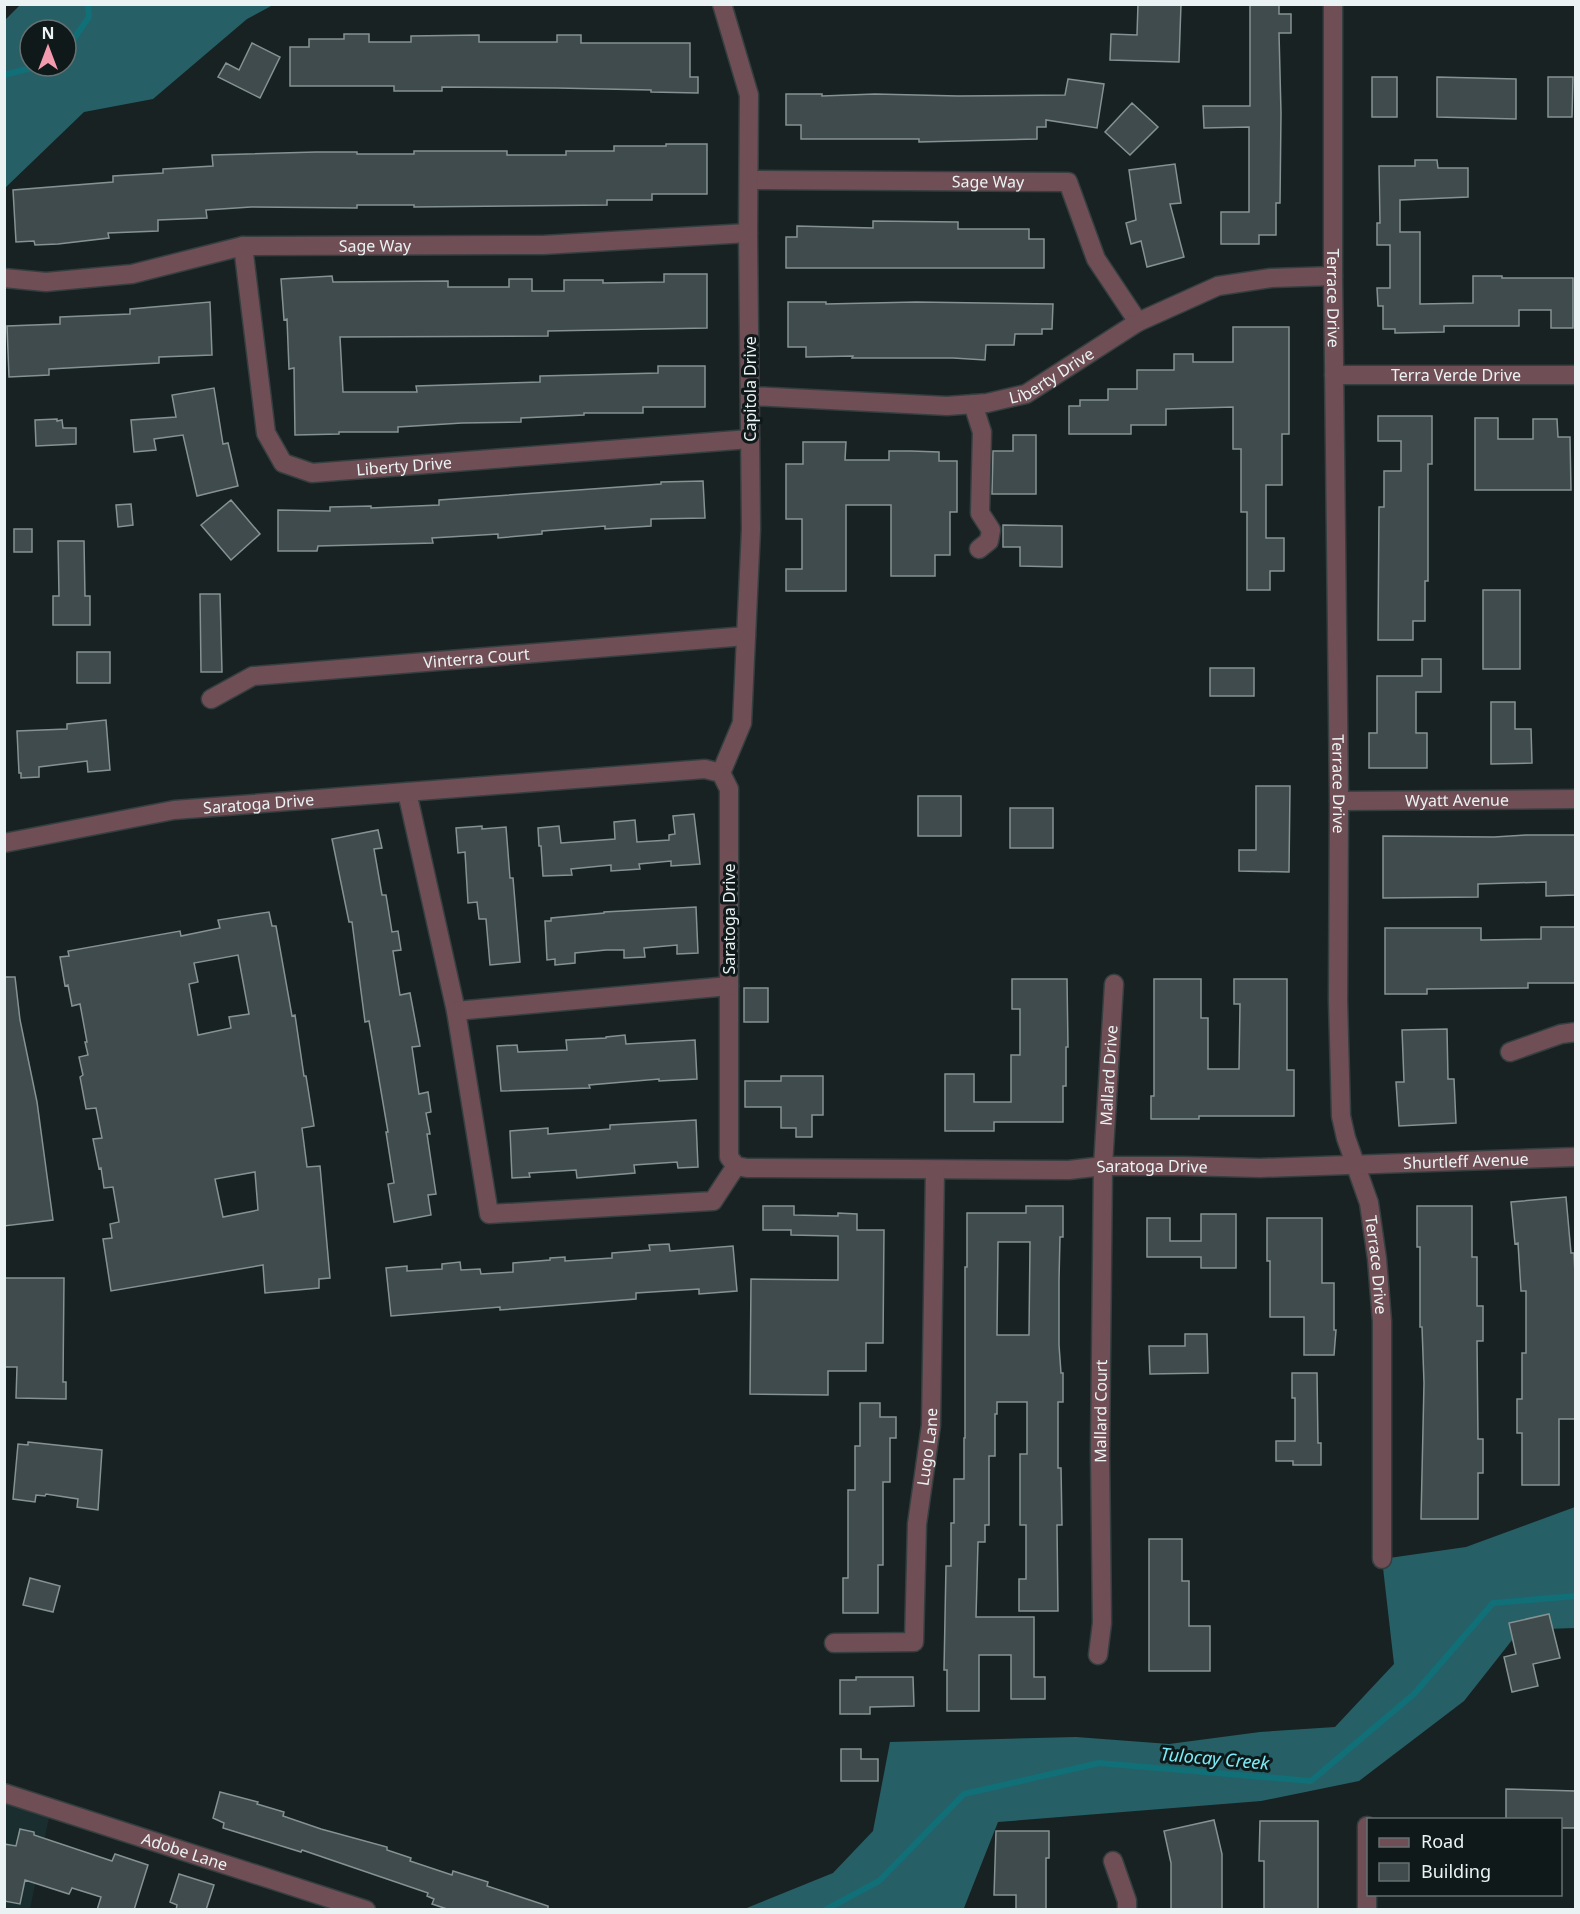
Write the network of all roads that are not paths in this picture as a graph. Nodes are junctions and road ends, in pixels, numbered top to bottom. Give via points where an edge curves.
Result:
1 (722, 4) edge
2 (1333, 4) edge
3 (750, 180) junction
4 (748, 234) junction
5 (243, 246) junction
6 (1333, 276) junction
7 (4, 278) edge
8 (1138, 322) junction
9 (1334, 375) junction
10 (1575, 375) edge
11 (750, 396) junction
12 (973, 404) junction
13 (750, 439) junction
14 (980, 549) dead end
15 (746, 636) junction
16 (211, 699) dead end
17 (722, 773) junction
18 (407, 792) junction
19 (1575, 799) edge
20 (1339, 801) junction
21 (4, 843) edge
22 (1114, 984) dead end
23 (729, 986) junction
24 (456, 1011) junction
25 (1575, 1032) edge
26 (1510, 1052) dead end
27 (1575, 1157) edge
28 (1356, 1165) junction
29 (736, 1166) junction
30 (1103, 1166) junction
31 (935, 1170) junction
32 (1382, 1558) dead end
33 (834, 1643) dead end
34 (1098, 1655) dead end
35 (4, 1793) edge
36 (1367, 1826) dead end
37 (1113, 1861) dead end
38 (366, 1910) edge
39 (1127, 1910) edge
40 (1366, 1910) edge

1 - 3 street, Capitola Drive via 749,95
2 - 6 street, Terrace Drive
3 - 4 street, Capitola Drive
3 - 8 street, Sage Way via 1068,182 1096,259
4 - 5 street, Sage Way via 543,245
4 - 11 street, Capitola Drive
5 - 7 street, Sage Way via 132,274 46,282
5 - 13 street, Liberty Drive via 266,433 283,463 312,473
6 - 8 street, Liberty Drive via 1271,278 1218,286
6 - 9 street, Terrace Drive
8 - 12 street, Liberty Drive via 1026,394
9 - 10 street, Terra Verde Drive
9 - 20 street, Terrace Drive
11 - 12 street, Liberty Drive
11 - 13 street, Capitola Drive
12 - 14 street via 982,432 980,513 991,530 989,541
13 - 15 street, Capitola Drive
15 - 16 street, Vinterra Court via 253,676
15 - 17 street, Capitola Drive via 742,723
17 - 18 street, Saratoga Drive via 705,769
17 - 23 street, Saratoga Drive via 729,789
18 - 21 street, Saratoga Drive via 174,810
18 - 24 street
19 - 20 street, Wyatt Avenue
20 - 28 street, Terrace Drive via 1341,1116
22 - 30 street, Mallard Drive
23 - 24 street
23 - 29 street, Saratoga Drive via 729,1157
24 - 29 street via 489,1214 713,1201
25 - 26 street
27 - 28 street, Shurtleff Avenue
28 - 30 street, Saratoga Drive
28 - 32 street, Terrace Drive via 1369,1203 1382,1321
29 - 31 street, Saratoga Drive
30 - 31 street, Saratoga Drive via 1069,1170
30 - 34 street, Mallard Court via 1102,1623
31 - 33 street, Lugo Lane via 932,1425 917,1524 914,1642
35 - 38 street, Adobe Lane
36 - 40 street
37 - 39 street

